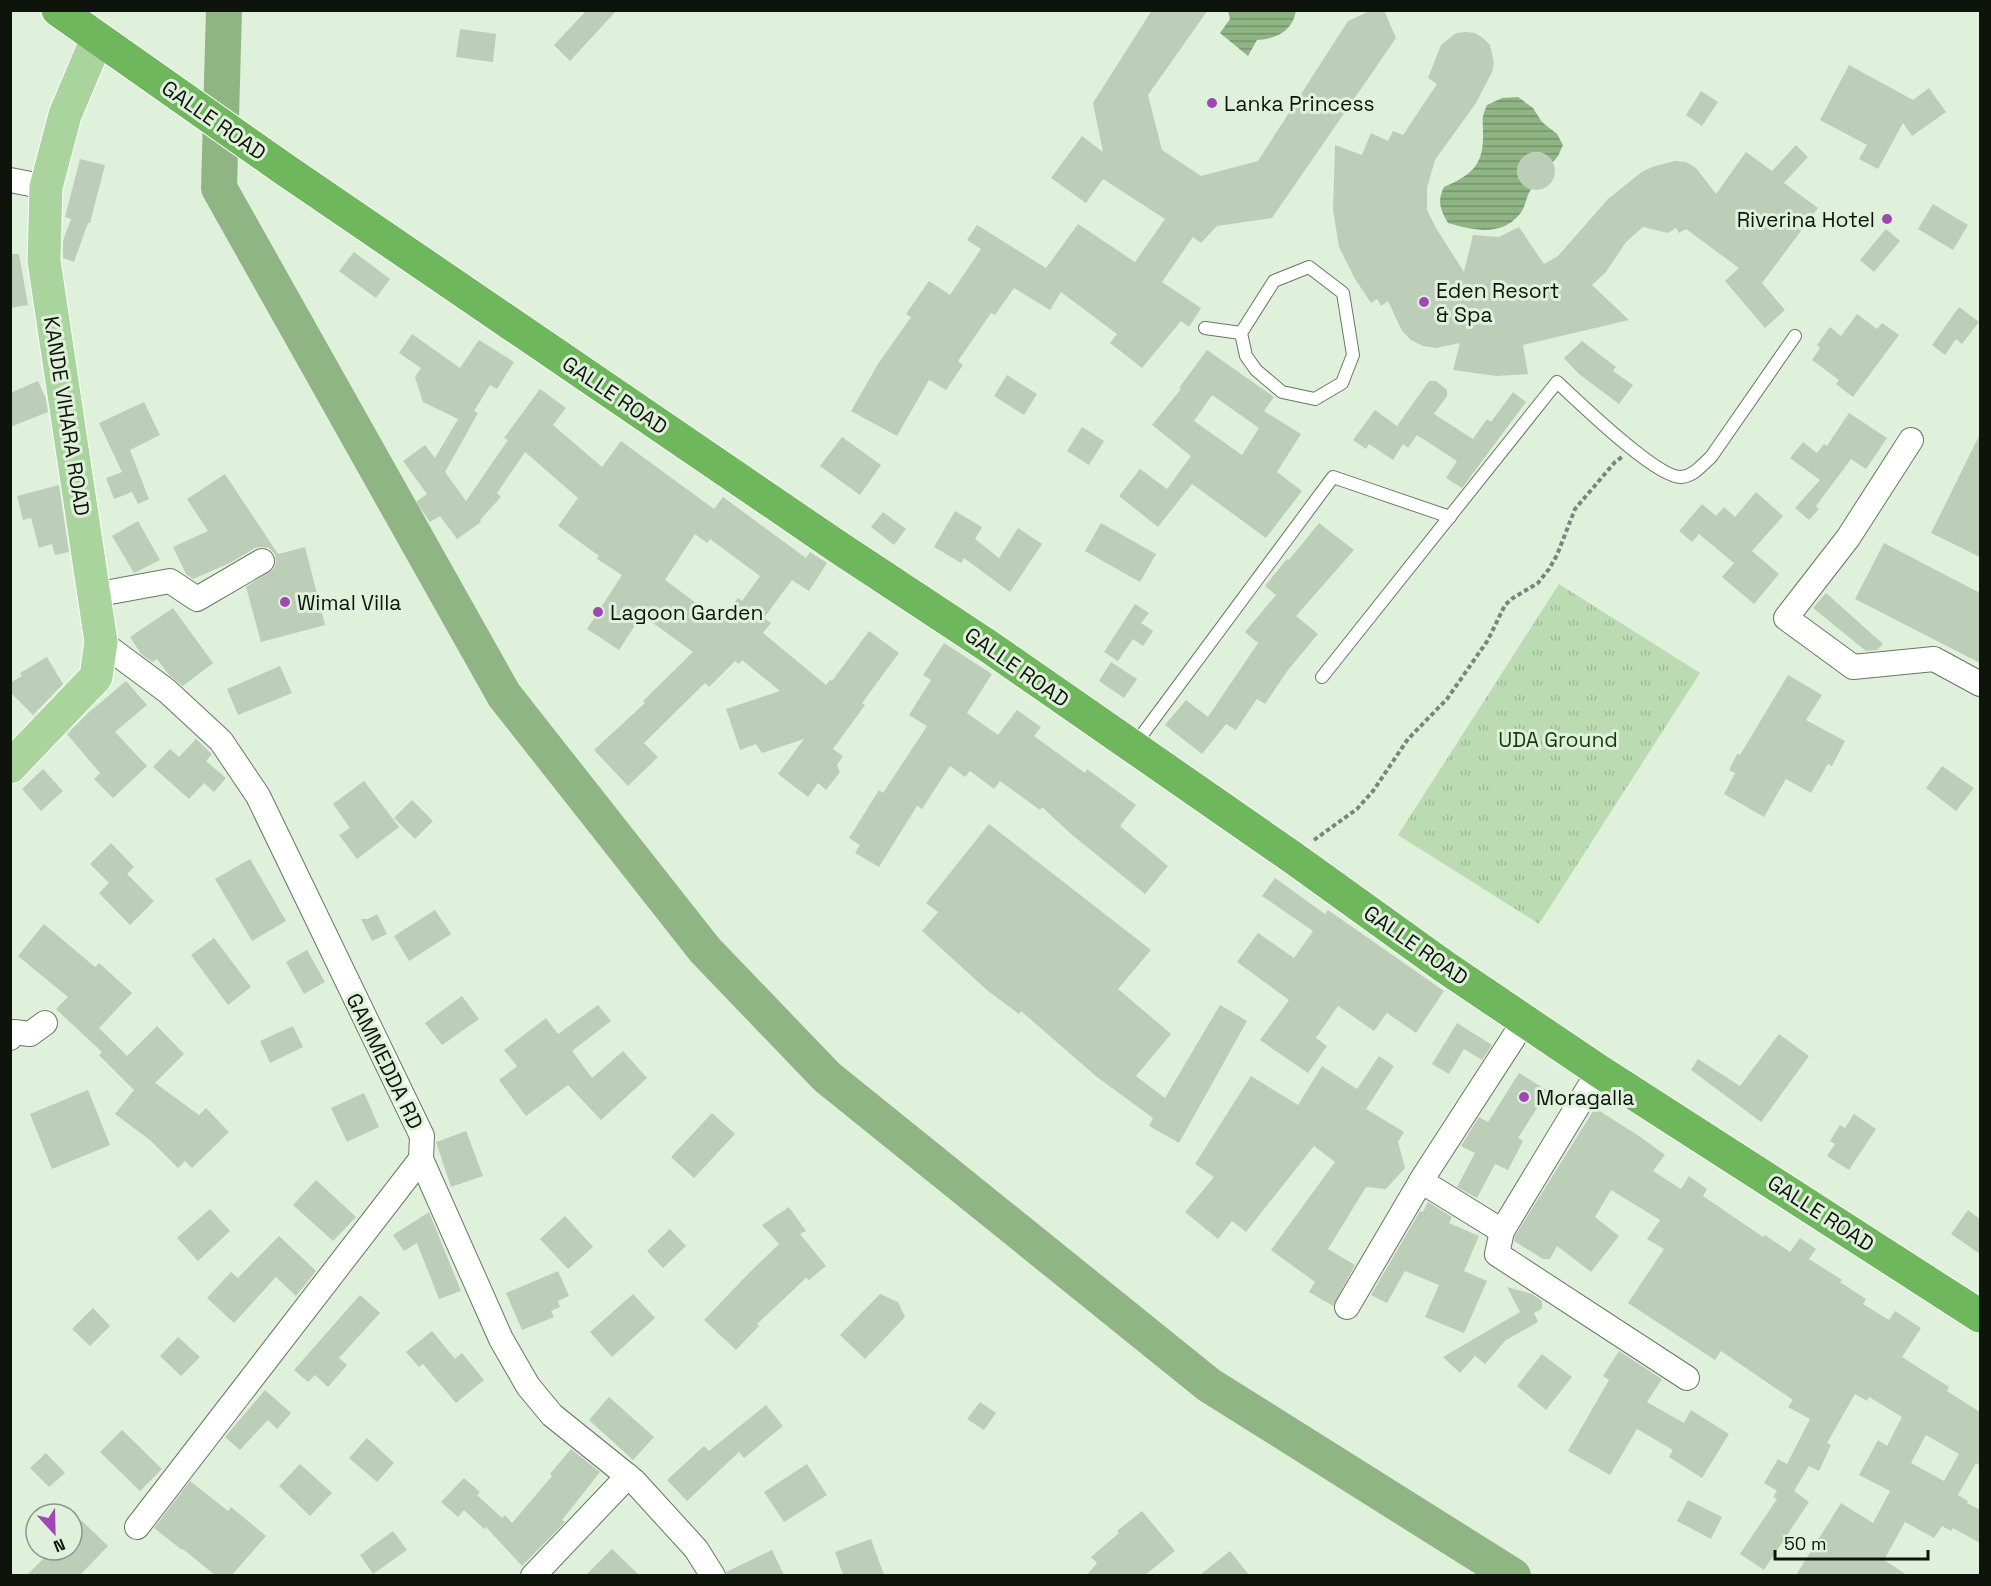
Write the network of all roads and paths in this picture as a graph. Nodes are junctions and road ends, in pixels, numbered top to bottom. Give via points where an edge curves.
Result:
1 (58, 10) edge
2 (110, 48) junction
3 (22, 186) edge
4 (1205, 328) dead end
5 (1241, 333) junction
6 (1795, 336) dead end
7 (1911, 440) dead end
8 (1636, 453) junction
9 (1450, 517) junction
10 (262, 561) dead end
11 (94, 595) junction
12 (101, 642) junction
13 (1322, 677) dead end
14 (1980, 684) edge
15 (1133, 748) junction
16 (10, 767) edge
17 (1292, 857) junction
18 (1525, 1020) junction
19 (45, 1023) dead end
20 (10, 1038) edge
21 (1599, 1071) junction
22 (421, 1159) junction
23 (1421, 1181) junction
24 (1502, 1231) junction
25 (1347, 1307) dead end
26 (1980, 1316) edge
27 (1687, 1378) dead end
28 (628, 1476) junction
29 (137, 1527) dead end
30 (533, 1575) edge
31 (713, 1575) edge

1 - 2 highway, GALLE ROAD
2 - 3 main road, KANDE VIHARA ROAD
2 - 15 highway, GALLE ROAD
3 - 11 main road, KANDE VIHARA ROAD via 44,261
4 - 5 lane
5 - 5 lane via 1274,281 1309,267 1343,292 1353,355 1342,383 1315,399 1282,392 1256,370 1246,356
6 - 8 lane via 1711,457 1694,474 1680,477 1666,473
7 - 14 street via 1848,538 1786,618 1852,666 1935,659
8 - 9 lane via 1557,382
8 - 17 path via 1626,454 1615,462 1575,509 1549,569 1538,583 1505,605 1488,640 1447,699 1408,739 1373,791 1357,809
9 - 13 lane
9 - 15 lane via 1333,477
10 - 11 street via 197,599 170,581
11 - 12 main road, KANDE VIHARA ROAD
12 - 16 main road, KANDE VIHARA ROAD via 96,677
12 - 22 street, GAMMEDDA RD via 167,691 221,741 258,795 422,1136
15 - 17 highway, GALLE ROAD
17 - 18 highway, GALLE ROAD
18 - 21 highway, GALLE ROAD
18 - 23 street
19 - 20 street via 30,1034 14,1032
21 - 24 street
21 - 26 highway, GALLE ROAD
22 - 28 street, GAMMEDDA RD via 501,1340 528,1386 552,1415
22 - 29 street
23 - 24 street
23 - 25 street
24 - 27 street via 1497,1254
28 - 30 street
28 - 31 street, GAMMEDDA RD via 696,1550

